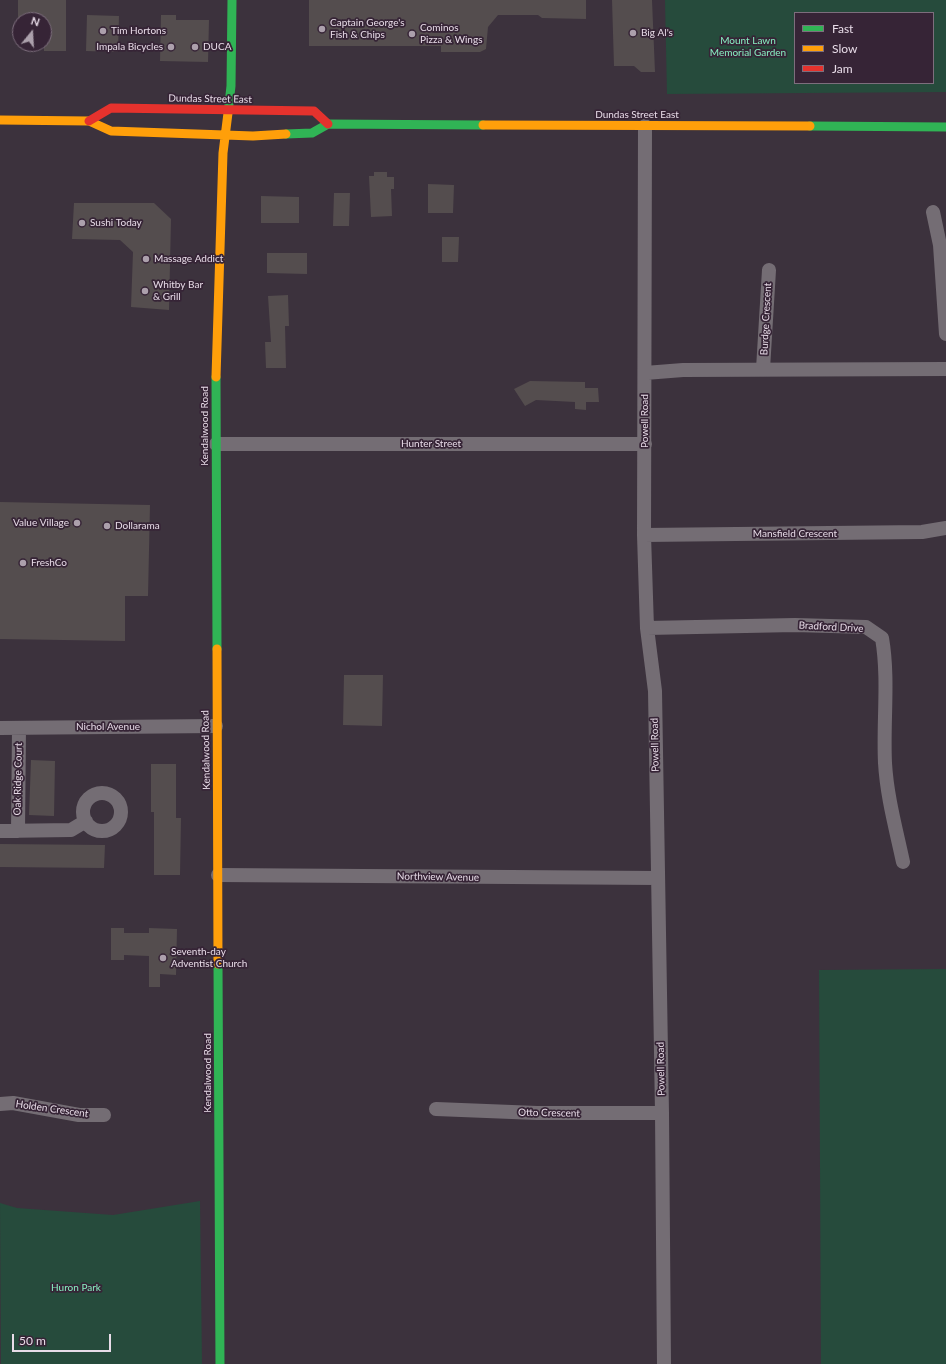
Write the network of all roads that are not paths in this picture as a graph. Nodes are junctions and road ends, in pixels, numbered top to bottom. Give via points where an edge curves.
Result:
1 (232, 0) edge
2 (228, 110) junction
3 (0, 120) edge
4 (89, 121) junction
5 (328, 124) junction
6 (645, 126) junction
7 (946, 127) edge
8 (225, 135) junction
9 (933, 212) dead end
10 (768, 270) dead end
11 (946, 334) edge
12 (946, 368) edge
13 (763, 369) junction
14 (645, 373) junction
15 (216, 444) junction
16 (645, 444) junction
17 (946, 528) edge
18 (644, 535) junction
19 (647, 628) junction
20 (216, 726) junction
21 (0, 728) edge
22 (19, 728) junction
23 (86, 821) dead end
24 (0, 831) edge
25 (18, 831) junction
26 (903, 862) dead end
27 (218, 875) junction
28 (657, 878) junction
29 (0, 1104) edge
30 (436, 1109) dead end
31 (662, 1113) junction
32 (104, 1115) dead end
33 (220, 1364) edge
34 (664, 1364) edge

1 - 2 street, Kendalwood Road via 231,86
2 - 4 street, Dundas Street East via 111,108
2 - 5 street, Dundas Street East via 314,111
2 - 8 street, Kendalwood Road
3 - 4 street, Dundas Street East
4 - 8 street, Dundas Street East via 111,131
5 - 6 street, Dundas Street East
5 - 8 street, Dundas Street East via 312,133
6 - 7 street, Dundas Street East
6 - 14 street, Powell Road
8 - 15 street, Kendalwood Road via 217,317
9 - 11 street via 940,245
10 - 13 street, Burdge Crescent
12 - 13 street
13 - 14 street
14 - 16 street, Powell Road
15 - 16 street, Hunter Street
15 - 20 street, Kendalwood Road
16 - 18 street, Powell Road
17 - 18 street, Mansfield Crescent via 922,532
18 - 19 street, Powell Road
19 - 26 street, Bradford Drive via 795,625 866,627 882,638 885,660 887,792
19 - 28 street, Powell Road via 655,691
20 - 22 street, Nichol Avenue
20 - 27 street, Kendalwood Road
21 - 22 street, Nichol Avenue
22 - 25 street, Oak Ridge Court
23 - 25 street via 71,830
24 - 25 street
27 - 28 street, Northview Avenue
27 - 33 street, Kendalwood Road
28 - 31 street, Powell Road
29 - 32 street, Holden Crescent via 13,1103 80,1115
30 - 31 street, Otto Crescent via 538,1113
31 - 34 street, Powell Road

